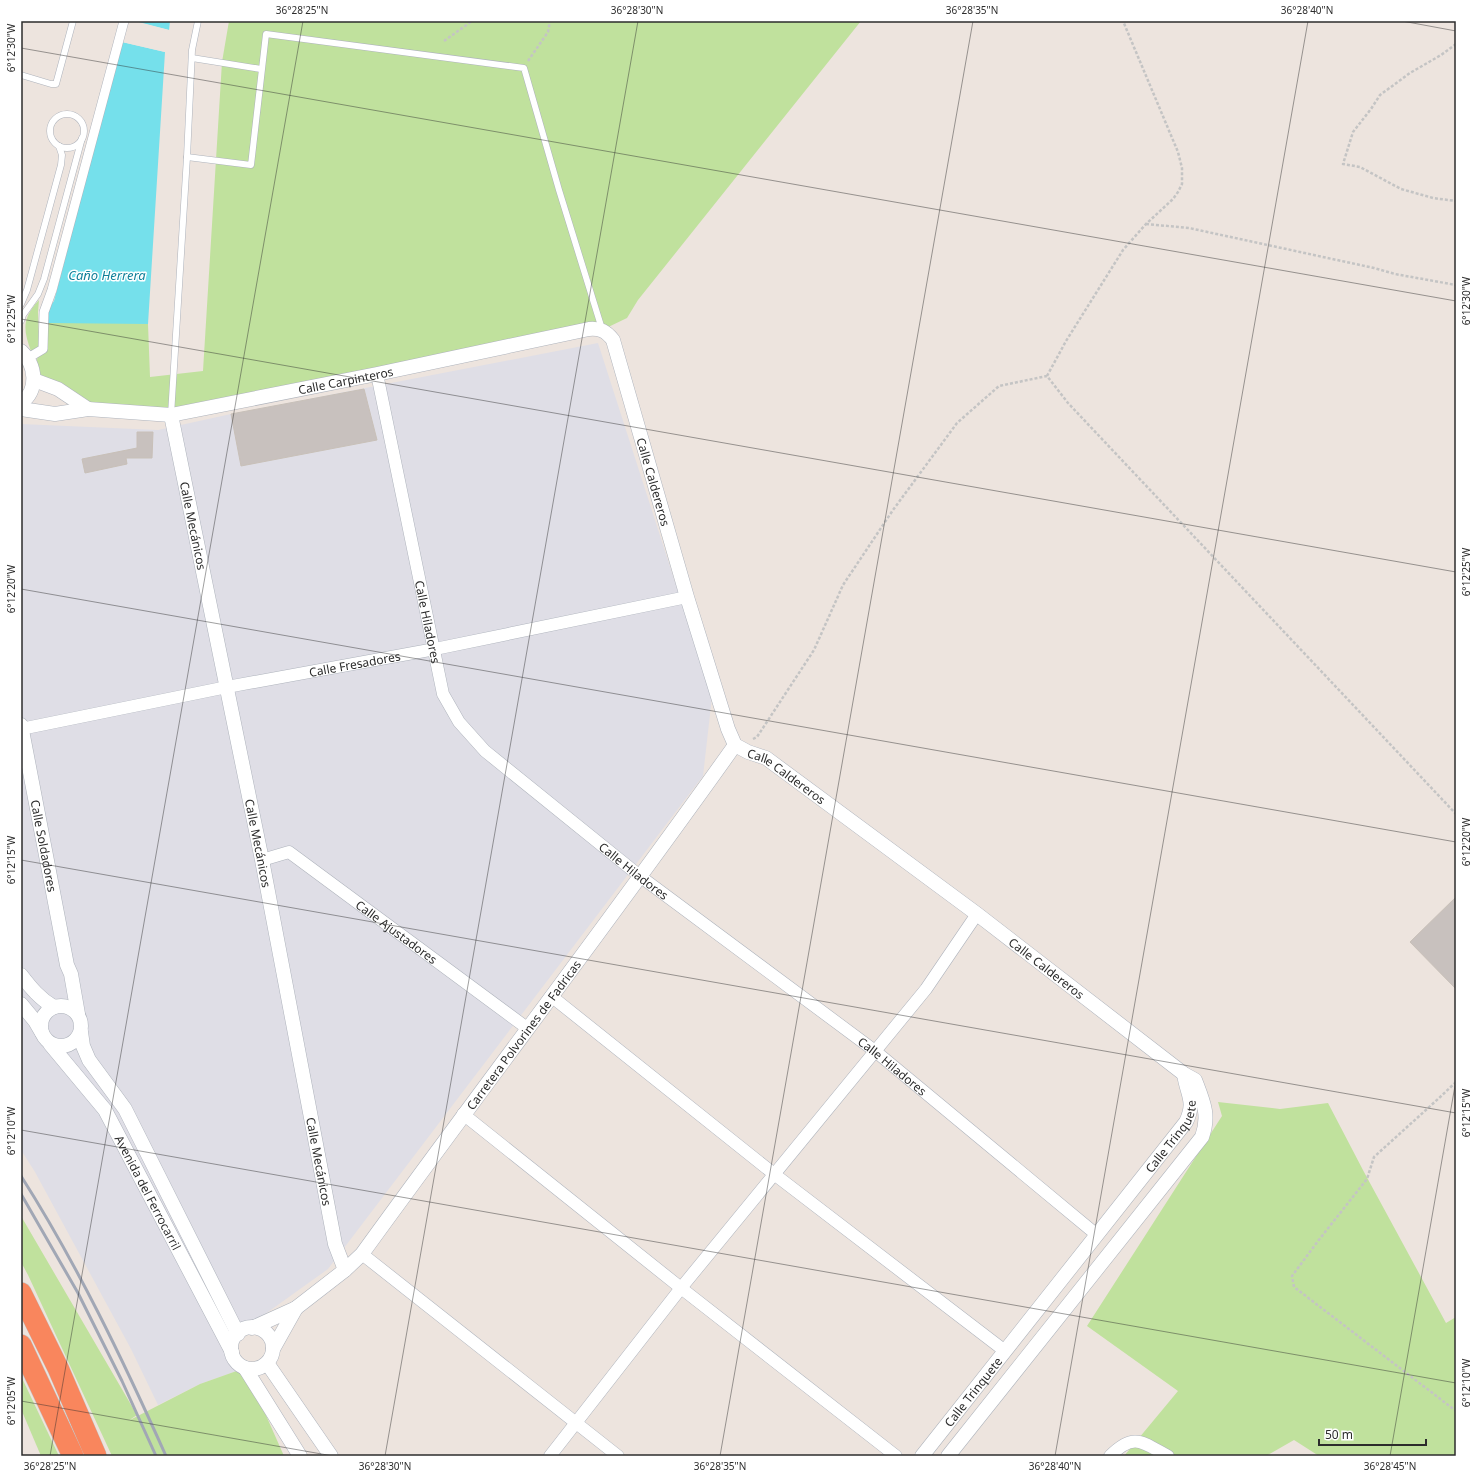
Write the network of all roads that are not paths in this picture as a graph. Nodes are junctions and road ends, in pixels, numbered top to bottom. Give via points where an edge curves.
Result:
1 (73, 21) edge
2 (124, 21) edge
3 (198, 21) edge
4 (192, 58) junction
5 (261, 68) junction
6 (21, 75) edge
7 (82, 138) junction
8 (59, 146) junction
9 (187, 157) junction
10 (21, 304) edge
11 (21, 321) edge
12 (602, 330) junction
13 (23, 353) edge
14 (377, 374) junction
15 (34, 380) junction
16 (21, 403) edge
17 (21, 409) edge
18 (88, 409) junction
19 (171, 415) junction
20 (687, 597) junction
21 (435, 649) junction
22 (227, 687) junction
23 (21, 728) edge
24 (735, 745) junction
25 (262, 860) junction
26 (641, 877) junction
27 (977, 914) junction
28 (67, 966) junction
29 (21, 975) edge
30 (551, 996) junction
31 (21, 1004) edge
32 (57, 1006) junction
33 (78, 1014) junction
34 (527, 1028) junction
35 (81, 1032) junction
36 (46, 1039) junction
37 (875, 1051) junction
38 (1184, 1074) junction
39 (463, 1114) junction
40 (774, 1174) junction
41 (1098, 1235) junction
42 (362, 1254) junction
43 (345, 1270) junction
44 (681, 1288) junction
45 (21, 1293) edge
46 (296, 1308) junction
47 (252, 1328) junction
48 (238, 1334) junction
49 (21, 1345) edge
50 (273, 1349) junction
51 (1005, 1351) junction
52 (232, 1352) junction
53 (267, 1363) junction
54 (244, 1368) junction
55 (576, 1423) junction
56 (73, 1456) edge
57 (96, 1456) edge
58 (300, 1456) edge
59 (331, 1456) edge
60 (550, 1456) edge
61 (618, 1456) edge
62 (896, 1456) edge
63 (922, 1456) edge
64 (948, 1456) edge
65 (1110, 1456) edge
66 (1168, 1456) edge

1 - 6 lane via 56,84
2 - 13 street via 44,312 43,349
3 - 4 lane
4 - 5 lane
4 - 9 lane
5 - 9 lane via 251,165
5 - 12 lane via 266,34 524,68
7 - 8 lane via 70,148
7 - 8 lane via 81,122 75,116 63,114 54,119 50,129 52,140
7 - 11 lane via 44,279
8 - 10 lane via 62,155 61,165
9 - 19 lane
12 - 14 street, Calle Carpinteros via 589,329
12 - 20 street, Calle Caldereros via 612,340
13 - 15 street via 33,369
14 - 19 street, Calle Carpinteros
14 - 21 street, Calle Hiladores
15 - 16 street via 31,392
15 - 18 street via 58,389
17 - 18 street via 55,414
18 - 19 street, Calle Carpinteros
19 - 22 street, Calle Mecánicos
20 - 21 street, Calle Fresadores
20 - 24 street, Calle Caldereros
21 - 22 street, Calle Fresadores
21 - 26 street, Calle Hiladores via 444,694 459,722 475,740 485,751
22 - 23 street, Calle Fresadores
22 - 25 street, Calle Mecánicos
23 - 28 street, Calle Soldadores
24 - 26 street, Carretera Polvorines de Fadricas
24 - 27 street, Calle Caldereros via 766,758
25 - 34 street, Calle Ajustadores via 289,852
25 - 43 street, Calle Mecánicos via 335,1244
26 - 30 street, Carretera Polvorines de Fadricas
26 - 37 street, Calle Hiladores
27 - 37 street via 926,989
27 - 38 street, Calle Caldereros
28 - 32 street, Calle Soldadores via 66,993
28 - 33 street, Calle Soldadores via 71,974
29 - 32 street via 44,1002
30 - 34 street, Carretera Polvorines de Fadricas
30 - 40 street
31 - 36 street, Avenida del Ferrocarril
32 - 33 street via 73,1009
32 - 36 street via 49,1010 42,1021 41,1027
33 - 35 street, Avenida del Ferrocarril
34 - 39 street, Carretera Polvorines de Fadricas
35 - 36 street via 74,1043 68,1046 56,1046
35 - 48 street, Avenida del Ferrocarril via 89,1060 125,1109
36 - 52 street, Avenida del Ferrocarril via 105,1110
37 - 40 street
37 - 41 street, Calle Hiladores
38 - 41 street, Calle Trinquete via 1191,1113
38 - 64 street, Calle Trinquete via 1195,1080 1207,1116 1202,1137
39 - 42 street, Carretera Polvorines de Fadricas
39 - 44 street
40 - 44 street
40 - 51 street
41 - 51 street, Calle Trinquete
42 - 43 street, Carretera Polvorines de Fadricas
42 - 55 street
43 - 46 street, Carretera Polvorines de Fadricas
44 - 55 street
44 - 62 street
45 - 57 highway via 58,1368
46 - 47 street, Carretera Polvorines de Fadricas
46 - 50 street, Carretera Polvorines de Fadricas
47 - 48 street
47 - 50 street via 265,1332 270,1337
48 - 52 street via 232,1345
49 - 56 highway
50 - 53 street
51 - 63 street, Calle Trinquete
52 - 54 street
53 - 54 street via 256,1369
53 - 59 street
54 - 58 street
55 - 60 street
55 - 61 street
65 - 66 street via 1123,1445 1136,1441 1143,1442

